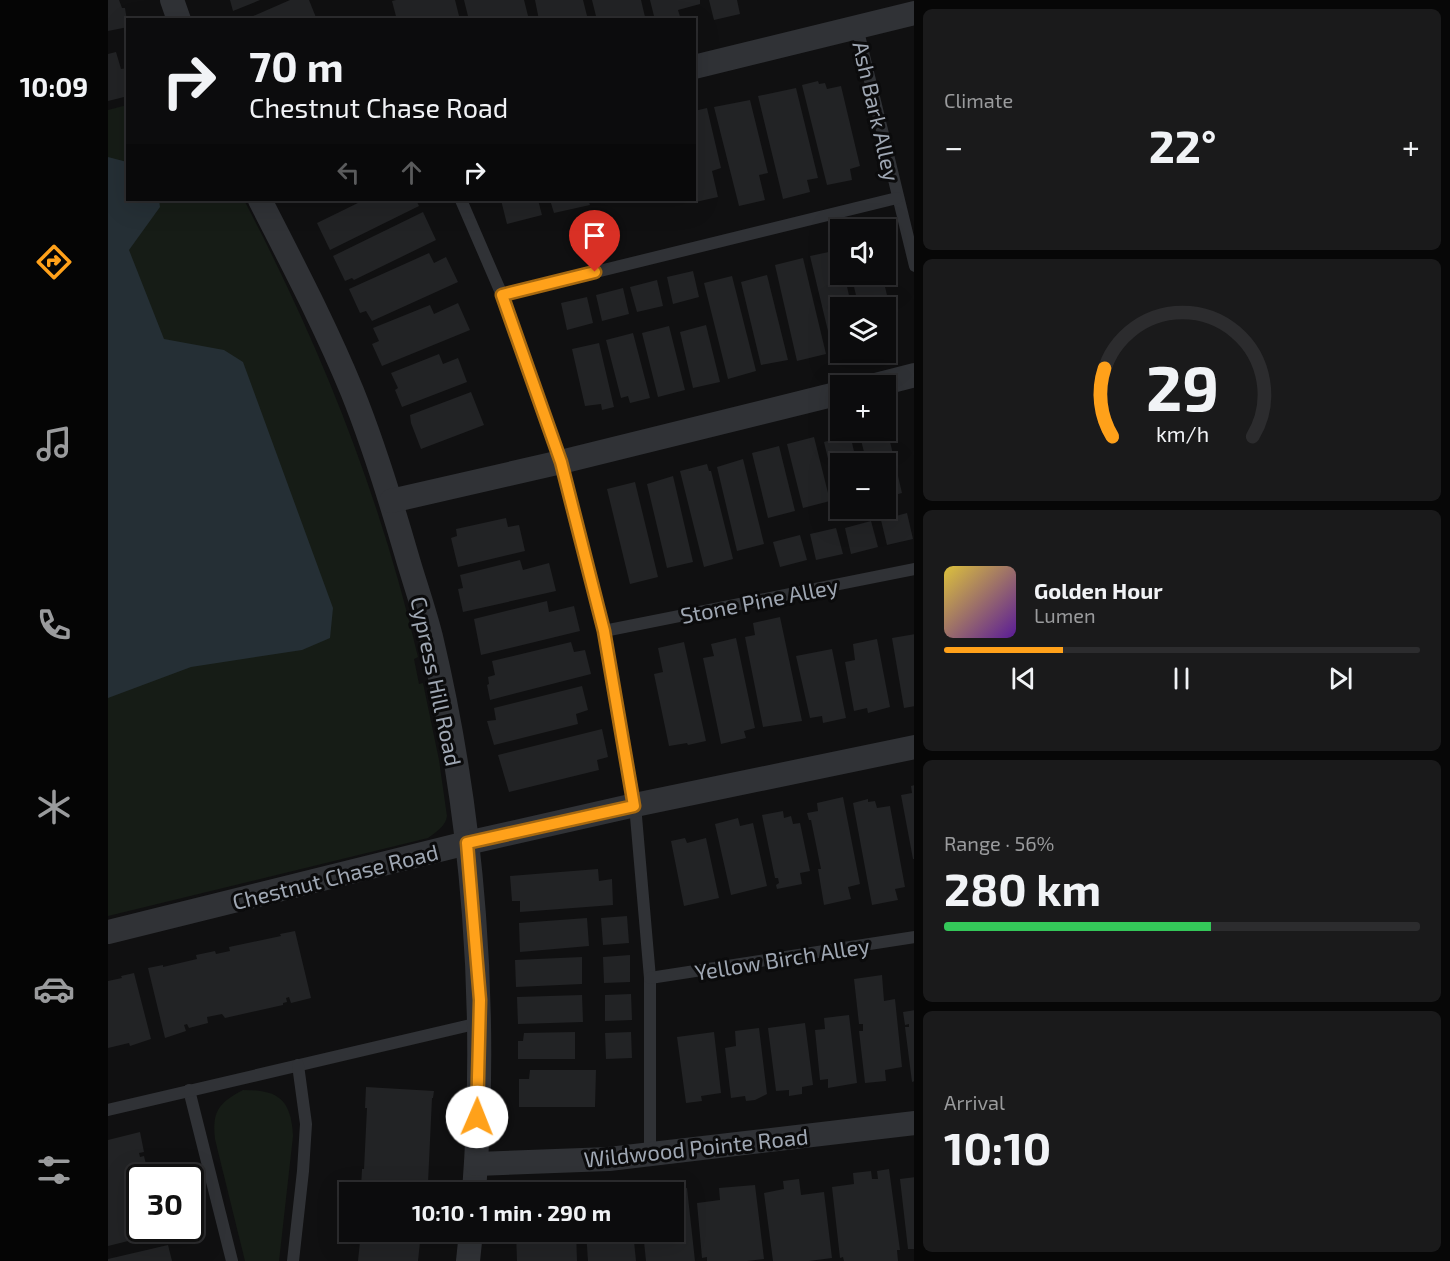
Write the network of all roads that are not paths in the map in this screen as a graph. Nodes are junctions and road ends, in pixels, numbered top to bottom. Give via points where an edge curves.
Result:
1 (172, 0) edge
2 (914, 13) edge
3 (178, 18) edge
4 (857, 27) junction
5 (696, 67) edge
6 (897, 198) junction
7 (261, 201) edge
8 (461, 201) edge
9 (914, 262) edge
10 (502, 295) junction
11 (914, 375) edge
12 (896, 380) edge
13 (830, 395) edge
14 (561, 462) junction
15 (391, 501) junction
16 (914, 569) edge
17 (604, 631) junction
18 (914, 747) edge
19 (634, 806) junction
20 (467, 843) junction
21 (108, 932) edge
22 (914, 937) edge
23 (650, 978) junction
24 (479, 1023) junction
25 (298, 1065) junction
26 (189, 1090) junction
27 (108, 1110) edge
28 (914, 1123) edge
29 (650, 1155) junction
30 (476, 1164) junction
31 (475, 1182) edge
32 (470, 1242) edge
33 (232, 1261) edge
34 (293, 1261) edge
35 (468, 1261) edge

1 - 3 street
2 - 4 street
4 - 5 street
4 - 6 lane, Ash Bark Alley
6 - 9 lane, Ash Bark Alley
6 - 10 lane
7 - 15 street, Cypress Hill Road via 314,305 352,393
8 - 10 lane
10 - 14 lane
11 - 12 street
13 - 14 street
14 - 15 street
14 - 17 lane
15 - 20 street, Cypress Hill Road via 430,636 451,732
16 - 17 lane, Stone Pine Alley
17 - 19 lane
18 - 19 street, Chestnut Chase Road
19 - 20 street, Chestnut Chase Road
19 - 23 lane
20 - 21 street, Chestnut Chase Road
20 - 24 street, Cypress Hill Road
22 - 23 lane, Yellow Birch Alley
23 - 29 lane
24 - 25 lane
24 - 30 street, Cypress Hill Road
25 - 26 lane
25 - 34 lane via 306,1124
26 - 27 lane
26 - 33 lane
28 - 29 street, Wildwood Pointe Road
29 - 30 street, Wildwood Pointe Road
30 - 31 street, Cypress Hill Road
32 - 35 street

